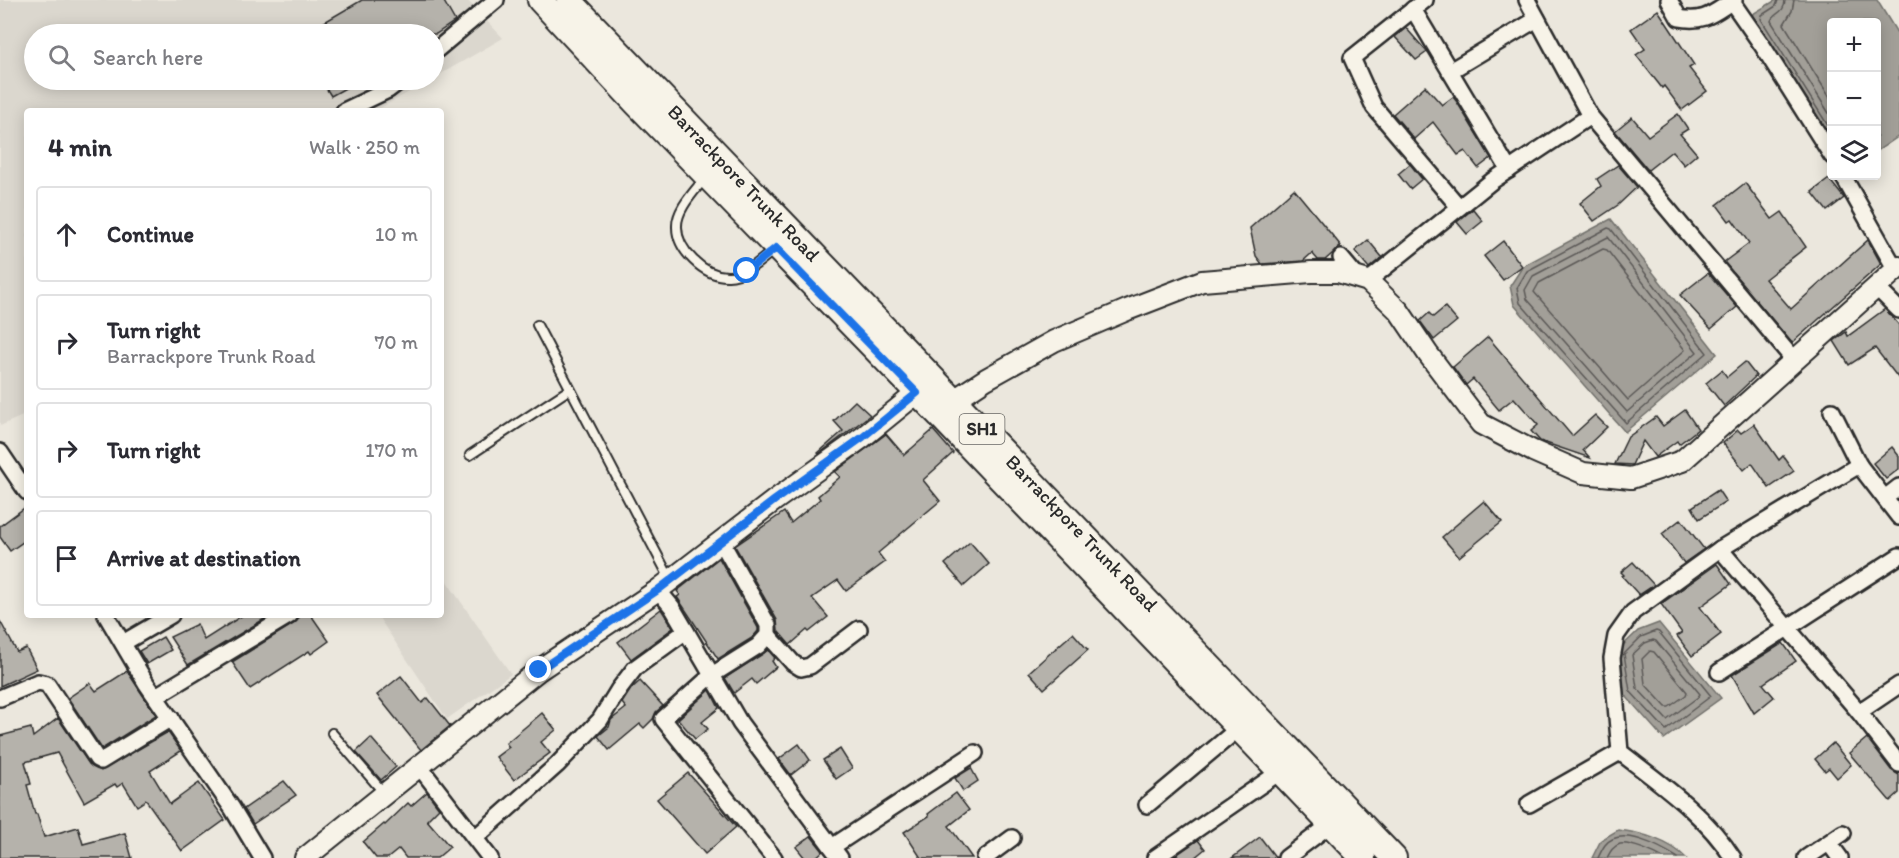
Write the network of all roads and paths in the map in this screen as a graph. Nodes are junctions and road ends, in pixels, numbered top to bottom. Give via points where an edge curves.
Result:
1 (496, 0) edge
2 (540, 0) edge
3 (569, 0) edge
4 (1527, 0) edge
5 (1669, 0) edge
6 (1733, 1) edge
7 (1419, 5) edge
8 (1537, 19) junction
9 (444, 44) edge
10 (1450, 71) junction
11 (388, 90) edge
12 (350, 108) edge
13 (1590, 116) junction
14 (1827, 148) edge
15 (1509, 170) junction
16 (706, 176) junction
17 (1845, 180) edge
18 (1459, 207) junction
19 (776, 248) junction
20 (1341, 258) dead end
21 (1898, 268) edge
22 (1362, 279) junction
23 (1876, 287) junction
24 (1899, 310) edge
25 (537, 325) dead end
26 (1794, 360) junction
27 (926, 386) junction
28 (570, 389) junction
29 (954, 400) junction
30 (1832, 411) dead end
31 (0, 452) edge
32 (470, 455) dead end
33 (1859, 465) junction
34 (24, 488) edge
35 (1899, 488) edge
36 (1885, 498) junction
37 (1899, 517) edge
38 (721, 541) junction
39 (1720, 549) junction
40 (1899, 556) edge
41 (664, 585) junction
42 (108, 618) edge
43 (166, 618) edge
44 (285, 618) edge
45 (1787, 628) junction
46 (859, 629) dead end
47 (686, 631) junction
48 (768, 635) junction
49 (123, 643) junction
50 (1719, 672) dead end
51 (712, 675) junction
52 (1899, 685) edge
53 (156, 696) junction
54 (0, 698) edge
55 (1859, 712) junction
56 (171, 718) junction
57 (1239, 728) junction
58 (332, 733) dead end
59 (1620, 752) junction
60 (975, 753) dead end
61 (1899, 764) edge
62 (419, 766) junction
63 (1281, 771) junction
64 (384, 793) junction
65 (1529, 804) dead end
66 (1147, 805) dead end
67 (1331, 824) junction
68 (1843, 833) dead end
69 (475, 838) junction
70 (1012, 838) dead end
71 (1829, 843) junction
72 (836, 853) edge
73 (262, 858) edge
74 (305, 858) edge
75 (490, 858) edge
76 (774, 858) edge
77 (985, 858) edge
78 (1155, 858) edge
79 (1286, 858) edge
80 (1363, 858) edge
81 (1394, 858) edge
82 (1733, 858) edge
83 (1806, 858) edge
84 (1840, 858) edge

1 - 9 street
2 - 16 main road, Barrackpore Trunk Road / SH1
3 - 27 main road, Barrackpore Trunk Road / SH1
4 - 8 street
5 - 6 street via 1679,18 1694,21
6 - 14 street
7 - 10 street
7 - 18 street via 1352,58 1374,107
8 - 10 street
8 - 13 street
10 - 15 street
11 - 12 street
13 - 15 street
13 - 26 street
15 - 18 street
16 - 19 main road, Barrackpore Trunk Road / SH1
16 - 19 lane via 684,206 676,226 681,245 692,260 727,276 747,271
17 - 21 street
18 - 22 street
19 - 27 main road, Barrackpore Trunk Road / SH1
20 - 22 street
21 - 23 street
22 - 26 street via 1399,311 1481,424 1583,473 1631,478 1682,461
22 - 29 street via 1338,272 1311,272 1202,281 1054,341
23 - 24 street
23 - 26 street
25 - 28 lane
27 - 29 main road, Barrackpore Trunk Road / SH1
27 - 38 street
27 - 57 main road, Barrackpore Trunk Road / SH1
28 - 32 lane
28 - 41 lane
29 - 81 main road, Barrackpore Trunk Road / SH1
30 - 33 street
31 - 34 street
33 - 36 street
33 - 39 street
35 - 36 street
36 - 37 street
38 - 41 street
38 - 48 street via 768,625
39 - 45 street
39 - 59 street via 1634,612 1616,636 1612,658
40 - 45 street
41 - 47 street
41 - 62 street via 539,670
42 - 49 street
43 - 49 street
44 - 53 street
45 - 50 street
45 - 55 street
46 - 48 street via 810,666 801,668
47 - 51 street
47 - 69 street via 635,668 593,728 542,780
48 - 51 street via 758,646
49 - 53 street
51 - 72 street via 740,723
51 - 76 street via 663,719
52 - 55 street
53 - 56 street
54 - 56 street via 38,682 47,684 101,761
55 - 61 street
56 - 73 street
57 - 63 main road, Barrackpore Trunk Road / SH1
57 - 66 street
58 - 64 lane
59 - 65 street
59 - 82 street via 1702,818
60 - 72 street
62 - 64 street
62 - 69 street
63 - 67 main road, Barrackpore Trunk Road / SH1
63 - 78 street
64 - 74 street
67 - 79 street
67 - 80 main road, Barrackpore Trunk Road / SH1
68 - 71 street
69 - 75 street
70 - 77 street
71 - 83 street
71 - 84 street

